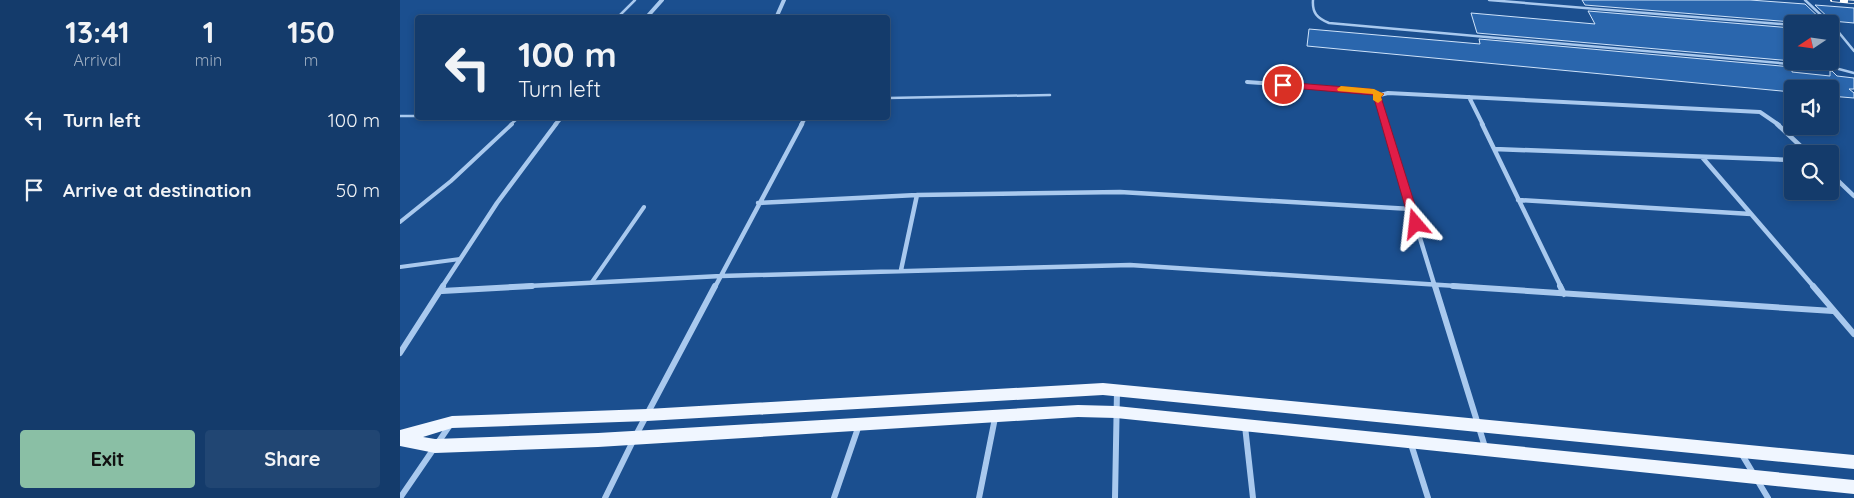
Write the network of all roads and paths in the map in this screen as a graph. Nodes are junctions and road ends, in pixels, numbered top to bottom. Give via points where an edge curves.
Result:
1 (635, 0) edge
2 (662, 0) edge
3 (784, 0) edge
4 (1313, 0) edge
5 (1489, 0) edge
6 (1805, 0) edge
7 (620, 15) edge
8 (649, 15) edge
9 (777, 15) edge
10 (1821, 15) edge
11 (1784, 24) edge
12 (1839, 33) edge
13 (1854, 51) edge
14 (1854, 73) edge
15 (1248, 82) dead end
16 (1379, 94) junction
17 (1050, 95) dead end
18 (890, 98) edge
19 (1469, 98) junction
20 (400, 116) edge
21 (415, 116) edge
22 (516, 120) edge
23 (559, 120) edge
24 (804, 120) edge
25 (1799, 145) edge
26 (1494, 149) junction
27 (1702, 157) junction
28 (1784, 160) edge
29 (1839, 182) edge
30 (1848, 190) junction
31 (1854, 191) edge
32 (917, 195) junction
33 (1854, 196) edge
34 (1518, 200) junction
35 (758, 203) junction
36 (644, 207) dead end
37 (1411, 209) junction
38 (1751, 214) junction
39 (400, 222) edge
40 (460, 259) junction
41 (400, 266) edge
42 (901, 270) junction
43 (721, 276) junction
44 (592, 282) junction
45 (1435, 286) junction
46 (442, 291) junction
47 (1564, 294) junction
48 (1833, 311) junction
49 (1854, 334) edge
50 (400, 353) edge
51 (1118, 390) junction
52 (1116, 412) junction
53 (647, 415) junction
54 (995, 416) junction
55 (452, 422) junction
56 (859, 424) junction
57 (1478, 424) junction
58 (1244, 425) junction
59 (635, 437) junction
60 (400, 438) edge
61 (1410, 442) junction
62 (435, 446) junction
63 (1485, 448) junction
64 (1739, 450) junction
65 (1854, 462) edge
66 (1755, 477) junction
67 (1854, 487) edge
68 (400, 498) edge
69 (605, 498) edge
70 (834, 498) edge
71 (979, 498) edge
72 (1115, 498) edge
73 (1253, 498) edge
74 (1428, 498) edge
75 (1768, 498) edge

1 - 7 lane
2 - 8 street
3 - 9 street
4 - 14 lane via 1313,14 1329,23 1835,68
5 - 11 lane
6 - 10 lane
12 - 13 lane
15 - 16 street
16 - 19 street
16 - 37 street via 1376,96
17 - 18 lane
19 - 25 street via 1760,112
19 - 26 street
20 - 21 lane
22 - 39 lane via 451,181
23 - 40 street via 522,166
24 - 35 street
26 - 27 street
26 - 34 street
27 - 28 street
27 - 38 street
29 - 30 street
30 - 31 street
30 - 33 street
32 - 35 street
32 - 37 street via 1120,192
32 - 42 street
34 - 38 street
34 - 47 street
35 - 43 street
36 - 44 lane
37 - 45 street
38 - 48 street
40 - 41 lane
40 - 46 street
42 - 43 street
42 - 45 street via 1130,265
43 - 44 street
43 - 53 street
44 - 46 street
45 - 47 street
45 - 57 street
46 - 50 street
47 - 48 street
48 - 49 street
51 - 52 street
51 - 53 main road via 1075,389
51 - 57 main road
52 - 54 main road
52 - 58 main road
52 - 72 street
53 - 55 main road
53 - 59 street
54 - 56 main road
54 - 71 street
55 - 60 main road
55 - 62 street
56 - 59 main road
56 - 70 street
57 - 63 street
57 - 64 main road
58 - 61 main road
58 - 73 street
59 - 62 main road
59 - 69 street
60 - 62 main road
61 - 63 main road
61 - 74 street
62 - 68 street
63 - 66 main road
64 - 65 main road
64 - 66 street
66 - 67 main road
66 - 75 street

